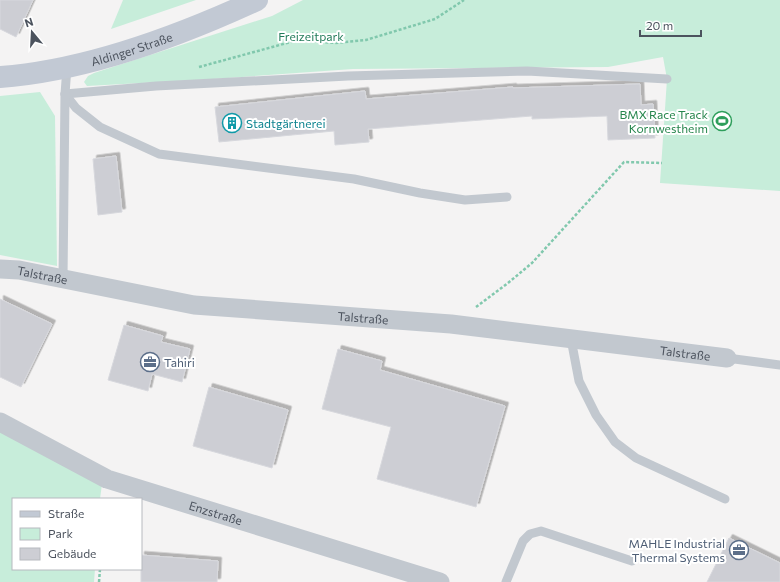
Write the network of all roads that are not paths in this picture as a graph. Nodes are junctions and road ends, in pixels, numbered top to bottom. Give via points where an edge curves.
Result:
1 (257, 0) edge
2 (67, 68) junction
3 (0, 77) edge
4 (667, 79) dead end
5 (65, 94) junction
6 (507, 197) dead end
7 (0, 269) edge
8 (63, 279) junction
9 (571, 339) junction
10 (727, 358) joint
11 (780, 364) edge
12 (0, 422) edge
13 (725, 499) dead end
14 (632, 561) dead end
15 (440, 582) edge
16 (506, 582) edge

1 - 2 main road, Aldinger Straße via 171,36
2 - 3 main road, Aldinger Straße
2 - 5 lane
4 - 5 lane via 527,71 348,76 156,86
5 - 6 lane via 76,108 100,127 159,154 354,179 465,200
5 - 8 lane
7 - 8 street, Talstraße
8 - 9 street, Talstraße via 194,305 450,324
9 - 10 street, Talstraße
9 - 13 lane via 579,381 596,415 615,442 636,458
10 - 11 lane
12 - 15 street, Enzstraße via 107,479
14 - 16 lane via 541,531 530,534 523,541

